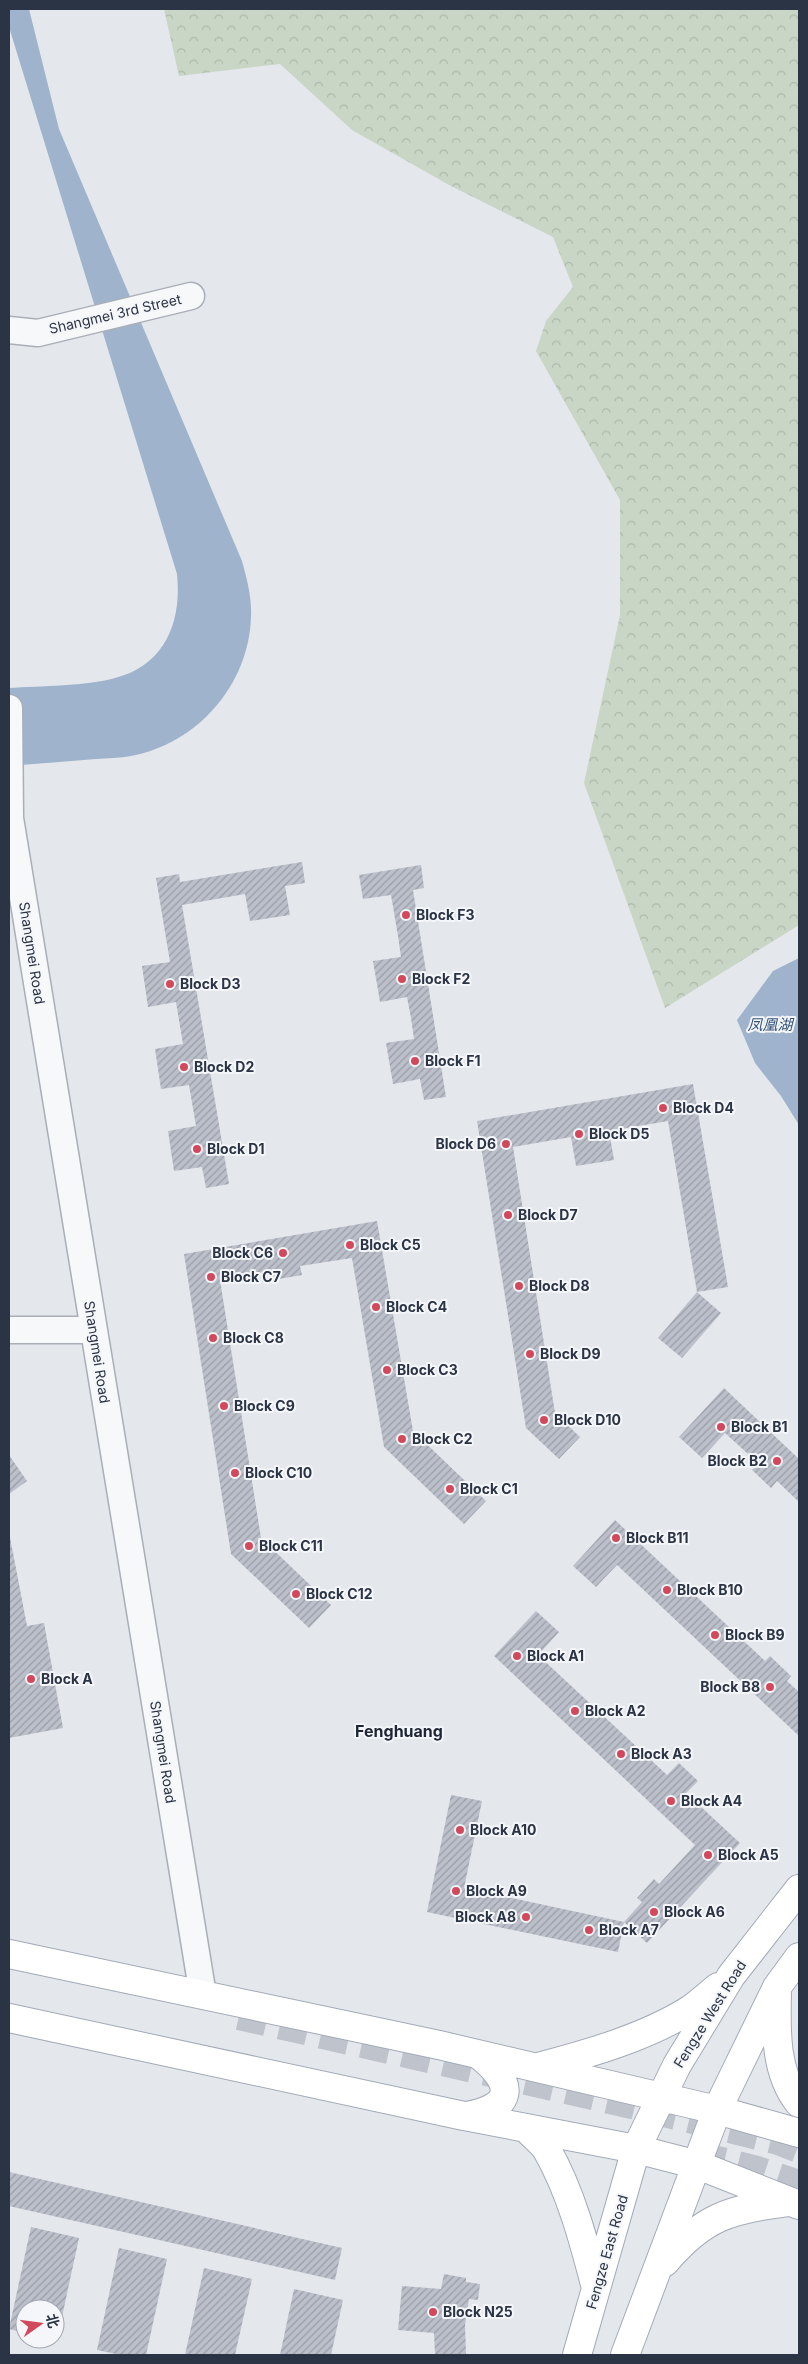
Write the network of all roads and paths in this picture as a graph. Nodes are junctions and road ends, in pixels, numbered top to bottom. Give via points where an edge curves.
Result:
1 (192, 296) dead end
2 (9, 330) edge
3 (9, 708) edge
4 (10, 818) edge
5 (9, 1330) edge
6 (94, 1330) junction
7 (799, 1889) edge
8 (9, 1954) edge
9 (799, 1957) edge
10 (731, 1976) junction
11 (777, 1987) junction
12 (204, 1995) junction
13 (9, 2018) edge
14 (479, 2055) junction
15 (534, 2068) junction
16 (661, 2098) junction
17 (799, 2103) edge
18 (718, 2110) junction
19 (464, 2116) junction
20 (526, 2128) junction
21 (799, 2133) edge
22 (636, 2149) junction
23 (698, 2165) junction
24 (795, 2203) edge
25 (656, 2273) junction
26 (596, 2288) junction
27 (577, 2355) edge
28 (625, 2355) edge

1 - 2 street, Shangmei 3rd Street via 38,333
3 - 4 street, Shangmei Road
4 - 6 street, Shangmei Road
5 - 6 street
6 - 12 street, Shangmei Road
7 - 10 main road, Fengze West Road
8 - 12 main road
9 - 11 main road
10 - 15 main road via 692,2008 659,2026 585,2054
10 - 16 main road, Fengze West Road via 677,2065
11 - 17 main road via 776,2028 780,2061
11 - 18 main road
12 - 14 main road
13 - 19 main road
14 - 15 main road
14 - 19 main road via 492,2065 505,2091 495,2108
15 - 16 main road
16 - 18 main road
16 - 22 main road, Fengze West Road
18 - 21 main road
18 - 23 main road
19 - 20 main road
20 - 22 main road
20 - 26 main road via 546,2149 562,2184
22 - 23 main road
22 - 26 main road, Fengze East Road
23 - 24 main road
23 - 25 main road
24 - 25 main road via 748,2206 719,2216 684,2240
25 - 28 main road
26 - 27 main road, Fengze East Road

